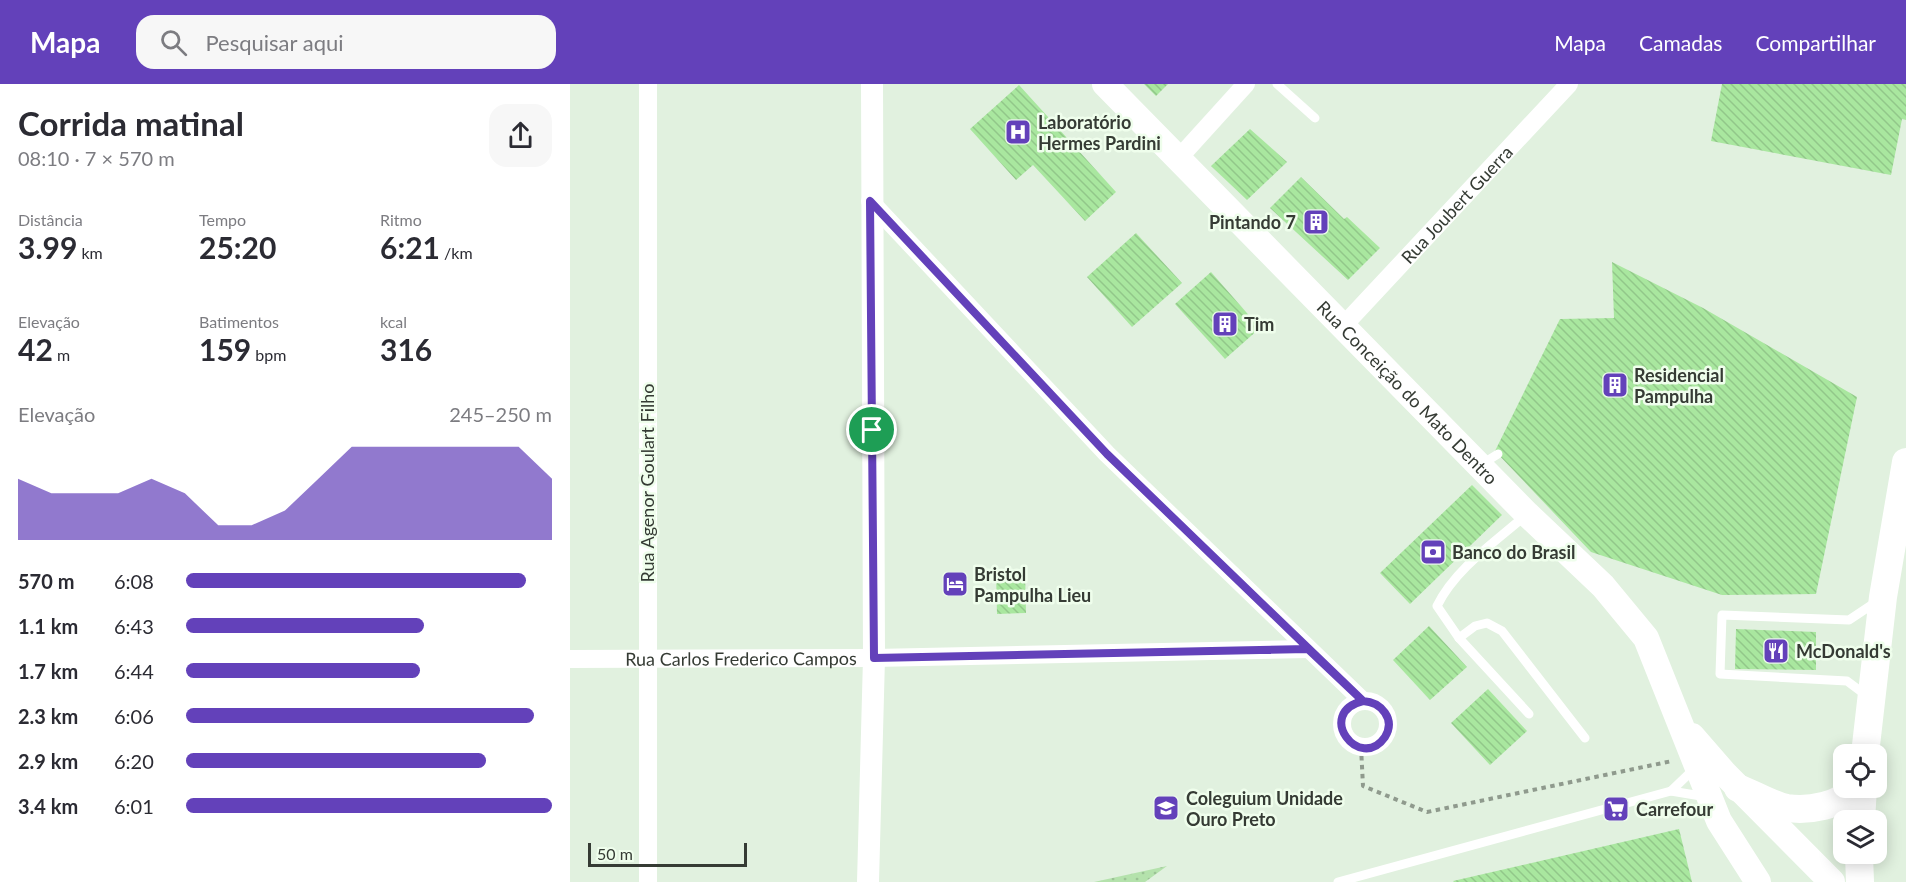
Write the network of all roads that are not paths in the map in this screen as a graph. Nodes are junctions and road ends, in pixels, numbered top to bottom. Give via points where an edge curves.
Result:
1 (648, 84) edge
2 (872, 84) edge
3 (1105, 84) edge
4 (1246, 84) edge
5 (1277, 84) edge
6 (1569, 84) edge
7 (1315, 118) dead end
8 (1178, 159) junction
9 (870, 201) junction
10 (1344, 325) junction
11 (1906, 462) edge
12 (1527, 514) junction
13 (1883, 597) junction
14 (1459, 638) junction
15 (1308, 649) junction
16 (570, 658) edge
17 (647, 658) junction
18 (874, 658) junction
19 (1870, 699) junction
20 (1363, 701) junction
21 (1529, 714) dead end
22 (1679, 720) junction
23 (1586, 738) dead end
24 (1866, 744) edge
25 (1695, 761) junction
26 (1738, 788) junction
27 (1671, 791) junction
28 (1710, 797) junction
29 (1842, 798) edge
30 (1860, 864) edge
31 (1817, 872) edge
32 (1756, 881) edge
33 (648, 882) edge
34 (868, 882) edge
35 (1338, 882) edge
36 (1832, 882) edge
37 (1860, 882) edge

1 - 17 street, Rua Agenor Goulart Filho
2 - 9 street
3 - 8 main road, Rua Conceição do Mato Dentro
4 - 8 street
5 - 7 lane
6 - 10 street, Rua Joubert Guerra
8 - 10 main road, Rua Conceição do Mato Dentro
9 - 15 street via 1107,454
9 - 18 street
10 - 12 main road, Rua Conceição do Mato Dentro via 1489,460
11 - 13 main road
12 - 14 lane via 1474,560 1442,595 1437,606
12 - 22 main road, Rua Conceição do Mato Dentro via 1603,586 1646,638
13 - 19 main road
13 - 19 lane via 1849,620 1722,615 1720,674 1847,681
14 - 21 lane
14 - 23 lane via 1475,626 1487,623 1502,631
15 - 18 street, Rua Carlos Frederico Campos
15 - 20 street
16 - 17 street, Rua Carlos Frederico Campos
17 - 18 street, Rua Carlos Frederico Campos
17 - 33 street, Rua Agenor Goulart Filho
18 - 34 street
19 - 24 main road
20 - 20 street via 1371,701 1384,710 1389,725 1377,745 1361,747 1344,734 1342,719 1350,707
22 - 25 main road, Rua Conceição do Mato Dentro
22 - 26 main road, Rua Conceição do Mato Dentro
25 - 27 lane
25 - 28 main road, Rua Conceição do Mato Dentro
26 - 29 main road via 1787,807 1811,807
26 - 31 main road, Rua Conceição do Mato Dentro
27 - 28 lane
27 - 35 lane
28 - 32 main road, Rua Conceição do Mato Dentro via 1719,821
30 - 37 main road
31 - 36 main road, Rua Conceição do Mato Dentro

